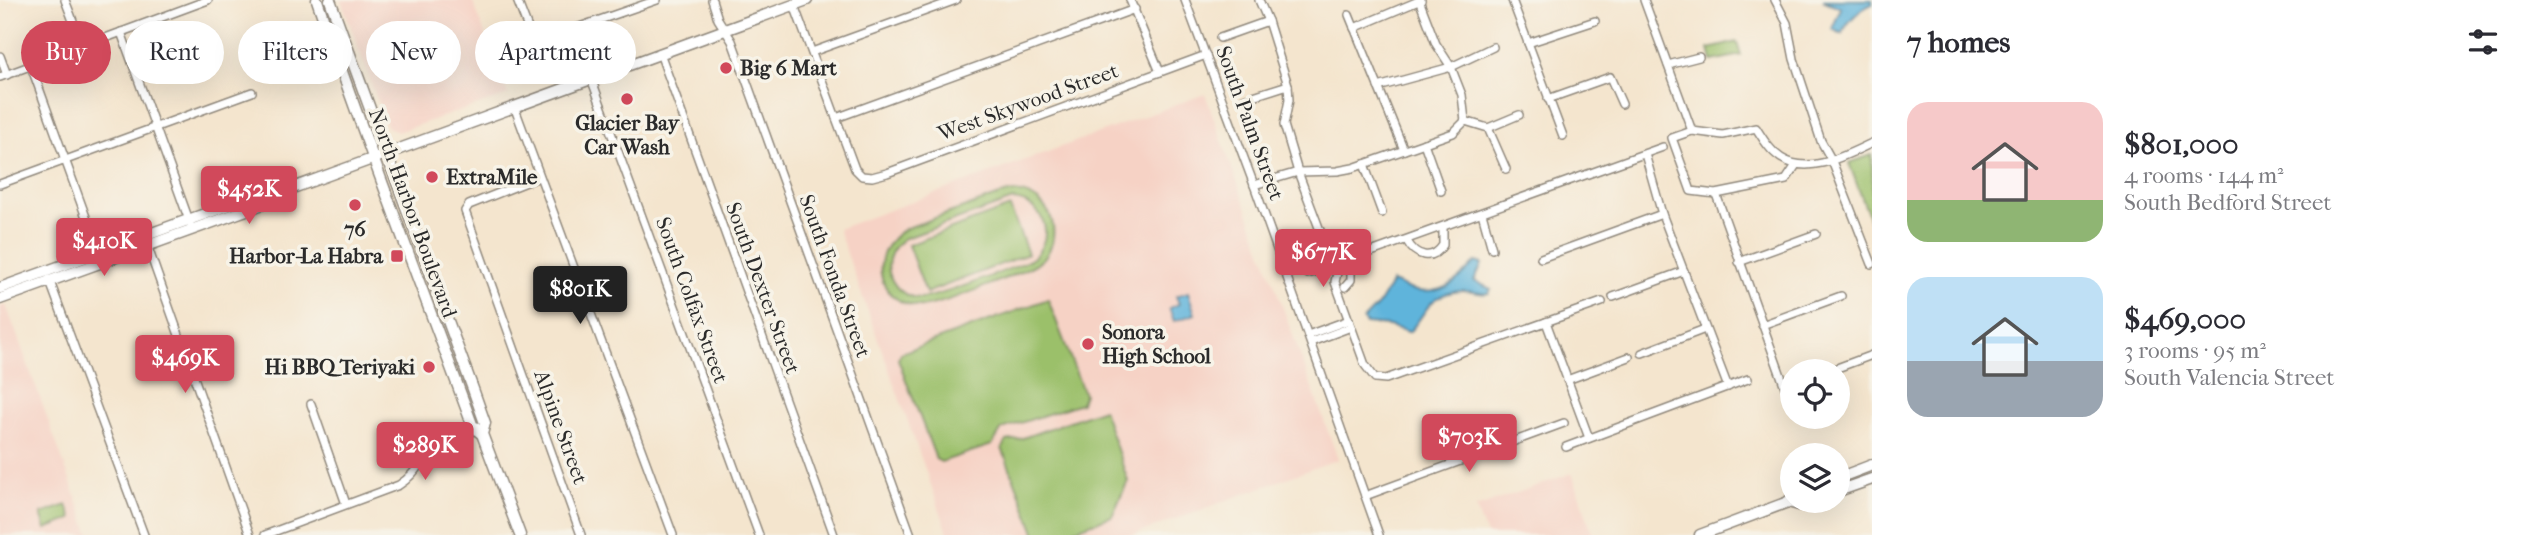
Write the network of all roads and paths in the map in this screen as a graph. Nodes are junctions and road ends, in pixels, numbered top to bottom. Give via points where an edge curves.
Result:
1 (65, 0) edge
2 (208, 0) edge
3 (317, 0) edge
4 (330, 0) edge
5 (517, 0) edge
6 (657, 0) edge
7 (712, 0) edge
8 (807, 0) edge
9 (956, 0) edge
10 (1130, 0) edge
11 (1259, 0) edge
12 (1420, 0) edge
13 (1512, 0) edge
14 (1644, 0) edge
15 (1775, 0) edge
16 (1188, 1) edge
17 (794, 5) junction
18 (1135, 9) junction
19 (1349, 15) dead end
20 (73, 21) edge
21 (1268, 21) junction
22 (1595, 21) dead end
23 (1354, 28) junction
24 (725, 30) junction
25 (121, 32) junction
26 (111, 36) edge
27 (1220, 38) dead end
28 (1528, 43) junction
29 (1493, 47) dead end
30 (812, 52) junction
31 (660, 53) junction
32 (0, 55) edge
33 (1206, 55) junction
34 (1699, 57) dead end
35 (636, 62) edge
36 (1668, 65) junction
37 (1451, 67) junction
38 (21, 70) edge
39 (1160, 72) junction
40 (3, 76) edge
41 (38, 84) edge
42 (574, 84) edge
43 (593, 84) edge
44 (1288, 85) junction
45 (1378, 87) junction
46 (253, 92) dead end
47 (1244, 99) dead end
48 (1548, 99) junction
49 (1622, 104) dead end
50 (514, 106) junction
51 (1519, 115) dead end
52 (836, 118) junction
53 (1465, 121) junction
54 (156, 127) junction
55 (1488, 128) junction
56 (1692, 131) junction
57 (1563, 136) dead end
58 (1424, 143) junction
59 (1872, 143) edge
60 (1663, 147) dead end
61 (1404, 150) junction
62 (386, 154) junction
63 (1645, 154) junction
64 (372, 159) junction
65 (65, 160) junction
66 (1832, 161) junction
67 (1364, 164) junction
68 (1796, 165) junction
69 (1506, 169) dead end
70 (1298, 172) junction
71 (539, 177) junction
72 (0, 184) edge
73 (1255, 185) junction
74 (1441, 191) dead end
75 (1716, 194) junction
76 (1482, 213) junction
77 (1381, 214) dead end
78 (1662, 214) junction
79 (191, 225) junction
80 (1443, 227) junction
81 (1321, 233) dead end
82 (1816, 234) dead end
83 (146, 242) junction
84 (1404, 242) junction
85 (1492, 249) dead end
86 (99, 253) junction
87 (1541, 258) dead end
88 (1351, 260) junction
89 (1739, 262) junction
90 (1872, 264) edge
91 (1338, 268) junction
92 (1684, 271) junction
93 (1308, 274) dead end
94 (48, 277) junction
95 (1345, 286) dead end
96 (1, 292) edge
97 (1841, 296) dead end
98 (1613, 297) dead end
99 (1602, 302) dead end
100 (1546, 322) junction
101 (1350, 323) junction
102 (1762, 325) junction
103 (1706, 329) junction
104 (1309, 338) junction
105 (1642, 352) dead end
106 (1872, 355) edge
107 (1629, 357) dead end
108 (1850, 363) edge
109 (1780, 365) edge
110 (1748, 379) dead end
111 (1567, 380) junction
112 (1728, 387) junction
113 (311, 404) dead end
114 (1564, 423) dead end
115 (480, 428) junction
116 (1589, 438) junction
117 (1566, 447) dead end
118 (1872, 465) edge
119 (1850, 473) edge
120 (1872, 479) edge
121 (1850, 487) edge
122 (1365, 496) junction
123 (346, 504) junction
124 (1780, 506) edge
125 (144, 535) edge
126 (250, 535) edge
127 (265, 535) edge
128 (520, 535) edge
129 (581, 535) edge
130 (673, 535) edge
131 (759, 535) edge
132 (834, 535) edge
133 (911, 535) edge
134 (1379, 535) edge
135 (1700, 535) edge

1 - 20 street
2 - 25 street
3 - 64 main road, North Harbor Boulevard
4 - 62 main road, North Harbor Boulevard
5 - 6 street via 536,40
7 - 24 street, South Fonda Street
8 - 17 main road
9 - 30 street
10 - 18 street
11 - 21 street
12 - 23 street
12 - 37 street via 1436,44
13 - 28 street
14 - 36 street
15 - 66 street via 1787,23 1821,141
16 - 33 street, South Palm Street
17 - 24 main road
17 - 30 street
18 - 39 street
18 - 52 street
19 - 23 street
21 - 27 street
21 - 44 street
22 - 28 street
23 - 45 street
24 - 31 main road
24 - 133 street, South Fonda Street
25 - 26 street
25 - 54 street
28 - 48 street
29 - 37 street
30 - 52 street
31 - 35 main road
31 - 132 street, South Dexter Street
32 - 40 street
33 - 39 street, West Skywood Street
33 - 73 street, South Palm Street
34 - 36 street
36 - 56 street
37 - 45 street
37 - 53 street via 1462,95
38 - 40 street
39 - 52 street, West Skywood Street via 872,177 855,169
41 - 65 street
42 - 50 main road
43 - 131 street, South Colfax Street
44 - 47 street
44 - 70 street via 1284,125
45 - 61 street
46 - 54 street
48 - 49 street via 1610,77
48 - 57 street
50 - 62 main road
50 - 71 street
51 - 55 street
53 - 55 street
53 - 58 street via 1453,133
54 - 65 street
54 - 79 street
55 - 69 street
56 - 68 street via 1723,135 1756,128 1769,147
56 - 75 street via 1672,138 1691,191
58 - 61 street
58 - 74 street
59 - 66 street
60 - 63 street
61 - 67 street
62 - 64 main road
62 - 115 main road, North Harbor Boulevard
63 - 76 street
63 - 78 street
64 - 79 main road via 290,189 260,194
64 - 115 main road, North Harbor Boulevard
65 - 72 street
65 - 86 street
66 - 68 street
66 - 90 street
67 - 70 street via 1337,171
67 - 77 street
68 - 75 street via 1786,180
70 - 73 street
70 - 81 street
71 - 129 street, Alpine Street via 469,205 465,211
71 - 130 street
73 - 104 street, South Palm Street
75 - 89 street
76 - 80 street
76 - 85 street
78 - 87 street
78 - 92 street
79 - 83 main road
80 - 84 street
80 - 84 street via 1443,245 1431,255 1422,256
82 - 89 street
83 - 86 main road
83 - 94 main road
83 - 126 street
84 - 88 street
86 - 94 main road
88 - 91 street
88 - 95 street via 1352,280
89 - 102 street
91 - 93 street
91 - 101 street via 1335,282
92 - 98 street
92 - 103 street
94 - 96 main road
94 - 125 street
97 - 102 street
99 - 100 street
100 - 101 street via 1386,379 1375,378 1365,365
100 - 111 street
101 - 104 street
102 - 109 street
103 - 105 street
103 - 112 street
104 - 122 street, South Palm Street
106 - 108 street
107 - 111 street
110 - 112 street
111 - 116 street
112 - 116 street
113 - 123 street
114 - 122 street
115 - 123 street via 442,439 408,480
115 - 128 main road
116 - 117 street
118 - 119 main road
120 - 121 main road
122 - 134 street, South Palm Street
123 - 127 street
124 - 135 main road

